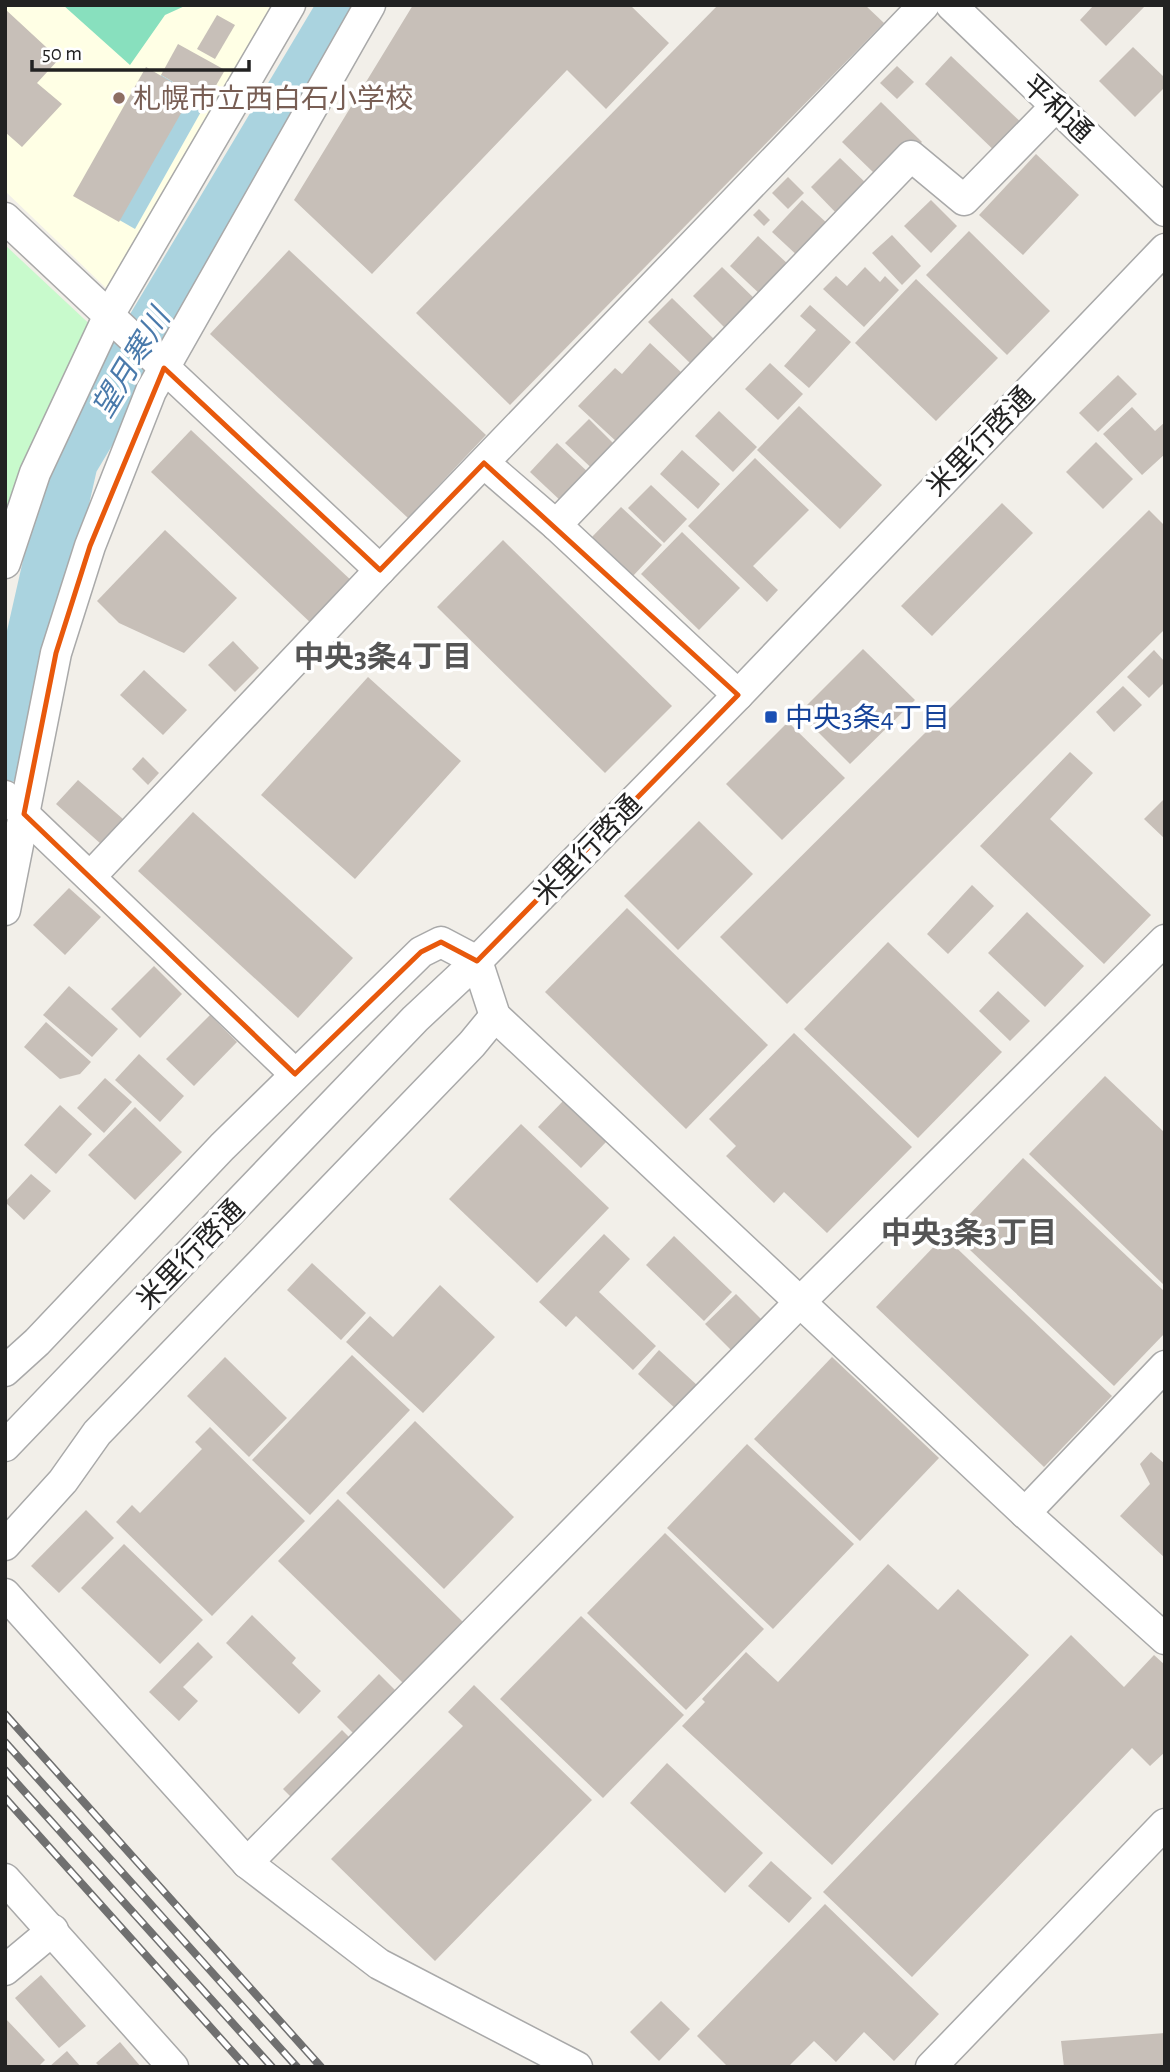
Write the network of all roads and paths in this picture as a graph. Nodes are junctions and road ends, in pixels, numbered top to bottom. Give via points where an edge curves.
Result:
1 (290, 5) edge
2 (370, 5) edge
3 (924, 5) edge
4 (951, 5) edge
5 (1055, 107) junction
6 (1165, 211) edge
7 (5, 218) edge
8 (1165, 249) edge
9 (114, 321) junction
10 (158, 363) junction
11 (484, 463) junction
12 (556, 526) junction
13 (5, 563) edge
14 (380, 570) junction
15 (738, 695) junction
16 (13, 803) edge
17 (90, 877) junction
18 (5, 910) edge
19 (1165, 940) edge
20 (477, 961) junction
21 (495, 1016) junction
22 (295, 1073) junction
23 (800, 1302) junction
24 (1165, 1366) edge
25 (5, 1371) edge
26 (5, 1446) edge
27 (1025, 1513) junction
28 (5, 1545) edge
29 (5, 1594) edge
30 (1165, 1639) edge
31 (1165, 1824) edge
32 (247, 1863) junction
33 (5, 1879) edge
34 (53, 1930) junction
35 (5, 1970) edge
36 (173, 2067) edge
37 (577, 2067) edge
38 (931, 2067) edge

1 - 9 street
2 - 10 street
3 - 11 street
4 - 5 street, 平和通
5 - 6 street, 平和通
5 - 12 street via 964,200 911,156
7 - 9 street
8 - 15 street, 米里行啓通
9 - 10 street
9 - 13 street via 35,473
10 - 14 street
10 - 16 street via 90,546
11 - 12 street
11 - 14 street
12 - 15 street
14 - 17 street
15 - 20 street, 米里行啓通
16 - 17 street
16 - 18 street
17 - 22 street
19 - 23 street
20 - 21 street
20 - 22 street via 441,942 421,952
20 - 26 street, 米里行啓通 via 415,1019
21 - 23 street
21 - 28 street via 97,1433 63,1481
22 - 25 street
23 - 27 street
23 - 32 street
24 - 27 street
27 - 30 street
29 - 32 street
31 - 38 street
32 - 37 street via 379,1964
33 - 34 street
34 - 35 street
34 - 36 street

